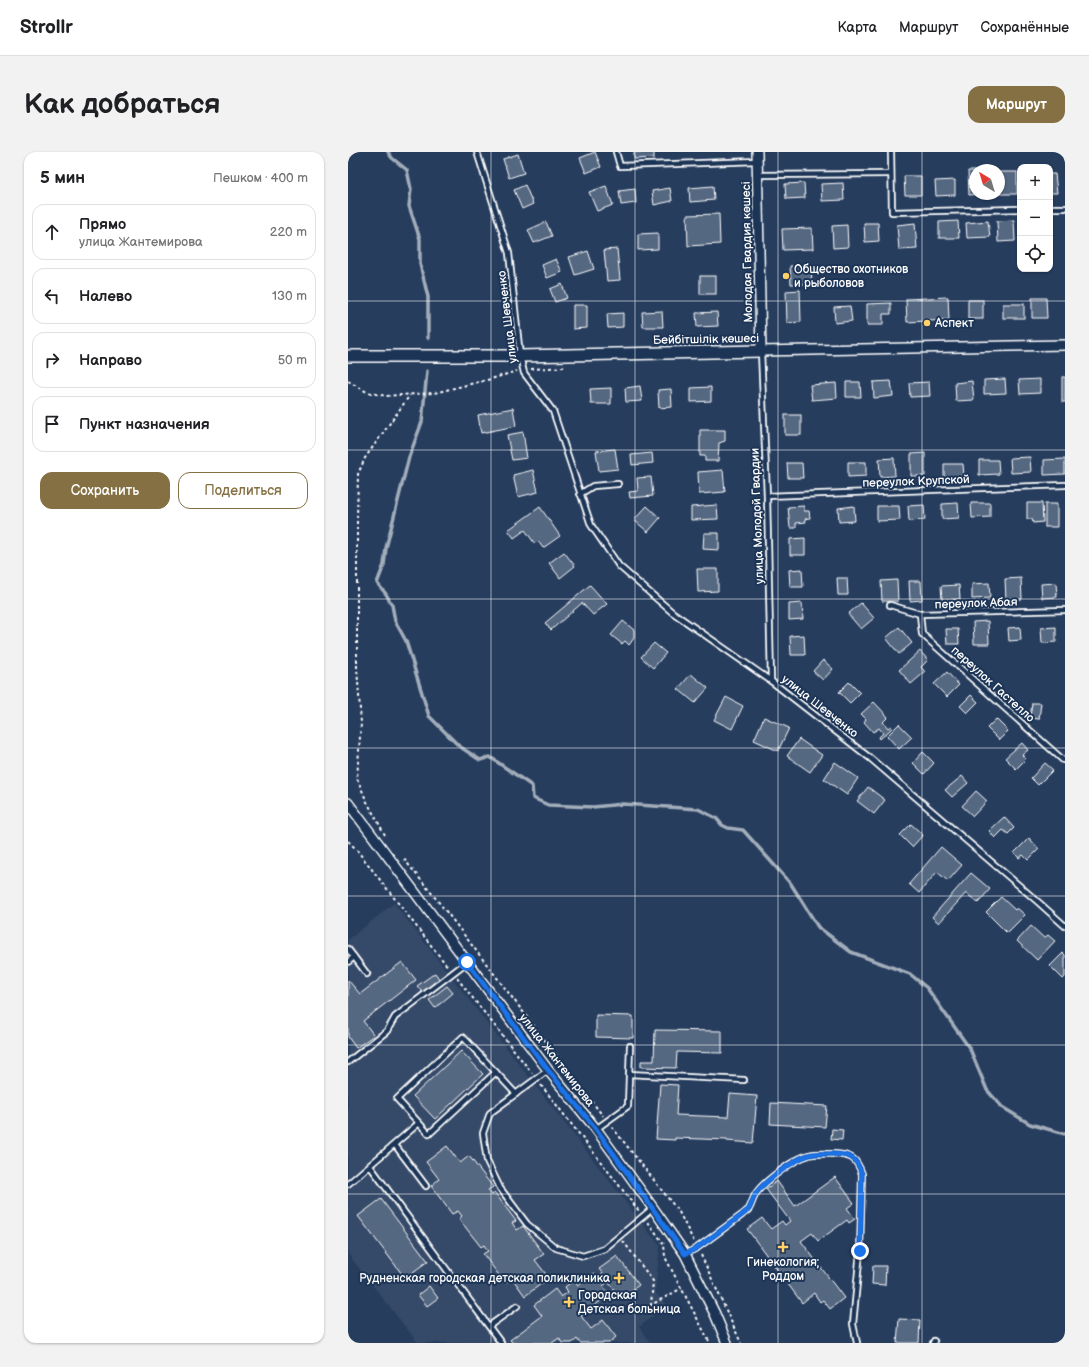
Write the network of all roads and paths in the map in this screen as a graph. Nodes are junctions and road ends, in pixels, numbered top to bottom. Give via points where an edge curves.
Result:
1 (477, 152) edge
2 (616, 152) edge
3 (891, 152) edge
4 (757, 156) edge
5 (892, 174) junction
6 (758, 175) junction
7 (1053, 208) edge
8 (1065, 208) edge
9 (1017, 209) edge
10 (1065, 345) edge
11 (762, 351) junction
12 (348, 356) edge
13 (520, 356) junction
14 (563, 367) dead end
15 (523, 370) junction
16 (348, 381) edge
17 (410, 395) junction
18 (618, 484) dead end
19 (1065, 485) edge
20 (580, 494) junction
21 (767, 496) junction
22 (890, 605) dead end
23 (1065, 610) edge
24 (920, 614) junction
25 (771, 681) junction
26 (1065, 760) edge
27 (348, 803) edge
28 (388, 840) dead end
29 (403, 858) dead end
30 (1065, 926) edge
31 (348, 949) edge
32 (354, 957) junction
33 (348, 962) edge
34 (467, 962) junction
35 (368, 974) dead end
36 (630, 1046) dead end
37 (348, 1062) edge
38 (548, 1070) junction
39 (496, 1072) junction
40 (629, 1074) junction
41 (744, 1080) dead end
42 (516, 1094) junction
43 (607, 1121) junction
44 (419, 1124) junction
45 (596, 1129) junction
46 (395, 1145) junction
47 (370, 1166) junction
48 (348, 1184) edge
49 (426, 1186) dead end
50 (653, 1208) junction
51 (620, 1236) junction
52 (697, 1248) junction
53 (685, 1254) junction
54 (682, 1288) dead end
55 (517, 1306) dead end
56 (489, 1326) junction
57 (501, 1343) edge
58 (727, 1343) edge
59 (741, 1343) edge
60 (857, 1343) edge

1 - 13 lane, улица Шевченко via 509,253
2 - 4 lane via 620,166
3 - 5 lane
4 - 6 street, Молодая Гвардия көшесі
5 - 6 lane
5 - 9 lane via 892,212
6 - 11 street, Молодая Гвардия көшесі
7 - 8 lane
10 - 11 street, Бейбітшілік көшесі
11 - 13 street, Бейбітшілік көшесі
11 - 21 lane, улица Молодой Гвардии
12 - 13 street, Бейбітшілік көшесі
13 - 15 lane, улица Шевченко
14 - 15 path
15 - 17 path via 491,380
15 - 20 lane, улица Шевченко via 553,411
16 - 17 path via 367,392 386,396
17 - 28 path via 365,458 358,474 357,660 361,723 356,778
18 - 20 lane via 593,486
19 - 21 lane, переулок Крупской
20 - 25 lane, улица Шевченко via 591,526 619,566 672,612
21 - 25 lane, улица Молодой Гвардии
22 - 24 lane, переулок Абая
23 - 24 lane, переулок Абая
24 - 26 lane, переулок Гастелло via 922,634
25 - 30 lane, улица Шевченко via 870,758
27 - 34 street, улица Жантемирова
29 - 43 path
31 - 32 lane
32 - 33 lane
32 - 35 lane
34 - 37 lane via 395,1017 387,1031
34 - 38 street, улица Жантемирова
36 - 40 lane
38 - 42 lane
38 - 45 street, улица Жантемирова
39 - 42 lane
39 - 44 lane via 430,1134
39 - 44 lane via 463,1037 397,1100
40 - 41 lane
40 - 43 lane via 628,1106
42 - 51 lane via 490,1113 482,1133 487,1161 500,1188 527,1224 556,1248 582,1256 604,1249
43 - 45 lane
43 - 52 path via 679,1212
44 - 46 lane
45 - 50 street, улица Жантемирова
46 - 47 lane
46 - 49 lane
47 - 48 lane
47 - 56 lane
50 - 51 lane
50 - 53 street, улица Жантемирова
51 - 54 path via 653,1281 651,1305
52 - 53 lane
52 - 59 path
52 - 60 lane via 742,1215 761,1187 790,1164 809,1155 819,1154 846,1155 855,1159 862,1174 860,1251 853,1324
53 - 58 street, улица Жантемирова
55 - 56 lane
56 - 57 lane

